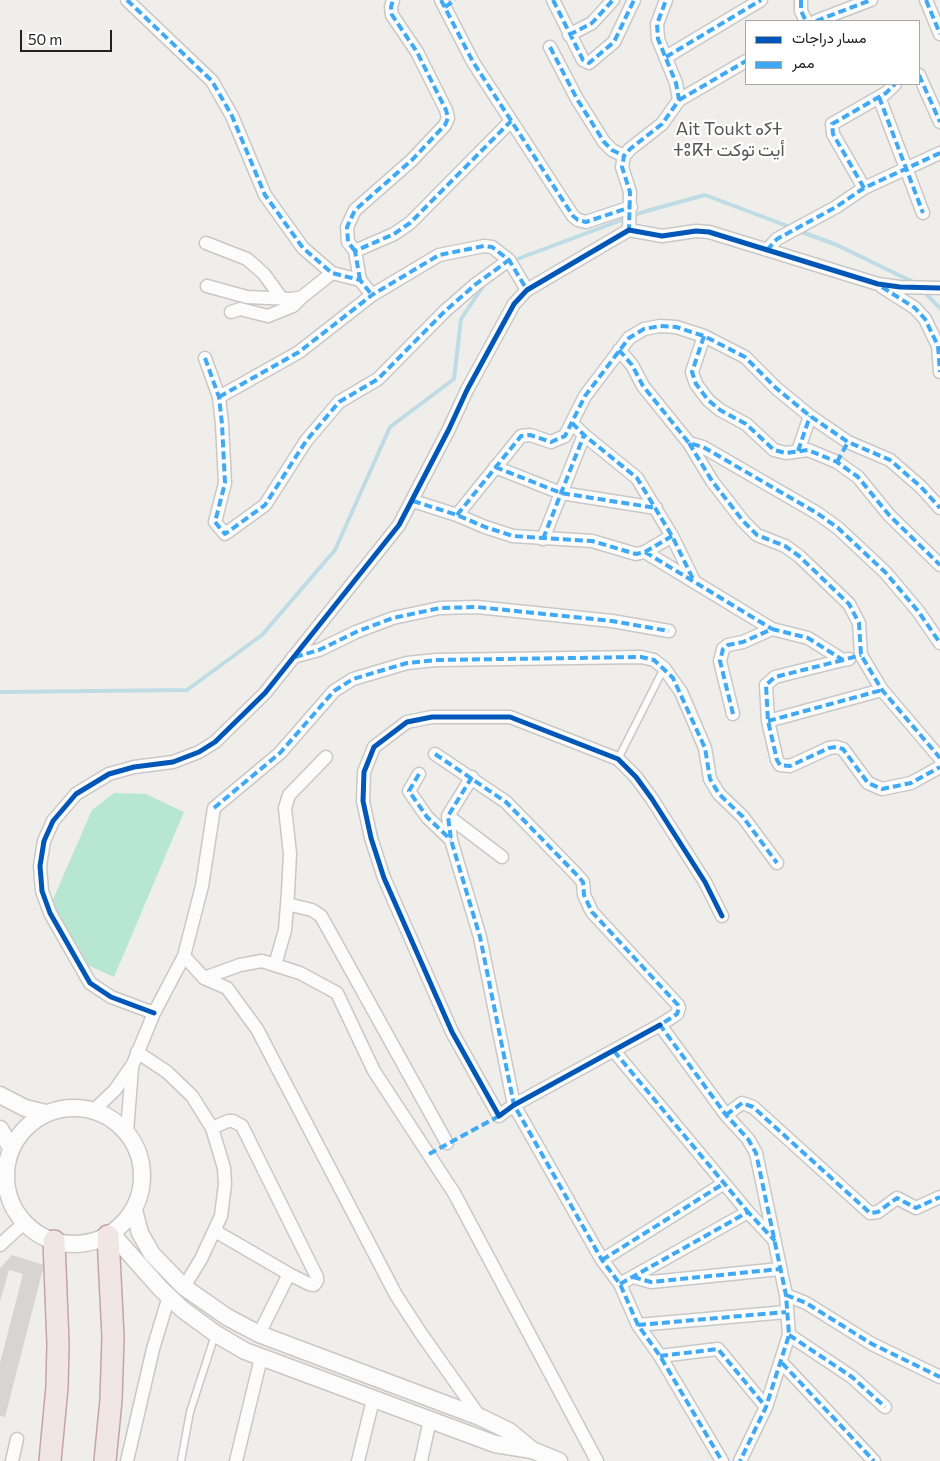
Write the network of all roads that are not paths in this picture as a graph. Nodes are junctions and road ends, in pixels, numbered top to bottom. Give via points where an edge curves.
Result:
1 (127, 0) edge
2 (393, 0) edge
3 (553, 0) edge
4 (613, 0) edge
5 (634, 0) edge
6 (666, 0) edge
7 (761, 0) edge
8 (801, 0) edge
9 (871, 0) edge
10 (926, 0) edge
11 (447, 2) edge
12 (806, 20) edge
13 (819, 20) edge
14 (940, 34) edge
15 (569, 35) junction
16 (550, 47) dead end
17 (666, 58) junction
18 (745, 62) edge
19 (920, 77) edge
20 (894, 85) edge
21 (879, 97) junction
22 (679, 100) junction
23 (511, 121) junction
24 (940, 122) edge
25 (940, 152) edge
26 (624, 156) junction
27 (906, 168) junction
28 (864, 188) junction
29 (631, 207) junction
30 (923, 213) dead end
31 (629, 230) junction
32 (206, 243) dead end
33 (767, 250) junction
34 (355, 251) junction
35 (509, 260) junction
36 (332, 273) junction
37 (360, 280) junction
38 (878, 284) junction
39 (207, 286) dead end
40 (940, 288) edge
41 (527, 290) junction
42 (372, 295) junction
43 (302, 297) junction
44 (282, 299) junction
45 (231, 312) dead end
46 (704, 336) junction
47 (619, 350) junction
48 (205, 358) dead end
49 (940, 372) edge
50 (219, 397) junction
51 (810, 416) junction
52 (572, 423) junction
53 (584, 435) junction
54 (848, 442) junction
55 (689, 443) junction
56 (798, 451) junction
57 (837, 462) junction
58 (495, 467) junction
59 (561, 493) junction
60 (413, 501) junction
61 (656, 508) junction
62 (940, 508) edge
63 (457, 514) junction
64 (672, 536) junction
65 (543, 539) junction
66 (645, 552) junction
67 (940, 565) edge
68 (694, 579) junction
69 (772, 629) junction
70 (670, 631) dead end
71 (940, 643) edge
72 (861, 656) junction
73 (293, 657) junction
74 (843, 660) junction
75 (664, 668) junction
76 (882, 690) junction
77 (733, 714) dead end
78 (768, 721) junction
79 (435, 754) dead end
80 (326, 757) dead end
81 (940, 758) edge
82 (618, 759) junction
83 (940, 767) edge
84 (418, 774) dead end
85 (472, 776) junction
86 (448, 816) junction
87 (451, 840) junction
88 (502, 857) dead end
89 (777, 863) dead end
90 (287, 904) junction
91 (722, 916) dead end
92 (184, 956) junction
93 (275, 965) junction
94 (204, 978) junction
95 (154, 1013) junction
96 (660, 1025) junction
97 (614, 1052) junction
98 (135, 1058) junction
99 (1, 1099) edge
100 (514, 1105) junction
101 (94, 1110) junction
102 (46, 1113) junction
103 (726, 1115) junction
104 (212, 1128) junction
105 (0, 1129) edge
106 (127, 1132) junction
107 (447, 1143) dead end
108 (11, 1148) junction
109 (723, 1184) junction
110 (940, 1197) edge
111 (134, 1210) junction
112 (748, 1212) junction
113 (25, 1222) junction
114 (215, 1231) junction
115 (110, 1235) junction
116 (54, 1241) junction
117 (775, 1241) junction
118 (0, 1246) edge
119 (602, 1260) junction
120 (780, 1269) junction
121 (289, 1274) junction
122 (633, 1277) junction
123 (620, 1284) junction
124 (184, 1287) junction
125 (786, 1295) junction
126 (169, 1296) junction
127 (786, 1312) junction
128 (638, 1325) junction
129 (216, 1334) junction
130 (259, 1334) junction
131 (789, 1335) junction
132 (660, 1356) junction
133 (261, 1358) junction
134 (782, 1363) junction
135 (940, 1377) edge
136 (373, 1400) junction
137 (766, 1407) junction
138 (885, 1407) dead end
139 (480, 1417) junction
140 (430, 1420) junction
141 (498, 1425) junction
142 (17, 1439) dead end
143 (495, 1444) junction
144 (537, 1455) edge
145 (12, 1461) edge
146 (50, 1461) edge
147 (106, 1461) edge
148 (127, 1461) edge
149 (181, 1461) edge
150 (236, 1461) edge
151 (358, 1461) edge
152 (421, 1461) edge
153 (559, 1461) edge
154 (597, 1461) edge
155 (722, 1461) edge
156 (740, 1461) edge
157 (874, 1461) edge

1 - 36 street via 212,81 225,100 273,210 303,248
2 - 34 street via 392,15 417,52 448,118 412,160 355,210 346,227 348,242
3 - 15 street
4 - 15 street via 592,23
5 - 15 street via 614,42 589,63 583,60
6 - 17 street via 658,24 658,39
7 - 17 street
8 - 12 street
9 - 13 street
10 - 14 street
11 - 23 street via 473,62
16 - 26 street via 604,142
17 - 22 street
18 - 22 street
19 - 24 street
20 - 21 street
21 - 27 street
21 - 28 street via 836,121 831,129
22 - 26 street via 662,124
23 - 29 street via 578,220 586,222
23 - 34 street via 410,223 394,234
25 - 27 street
26 - 29 street via 622,167
27 - 28 street
27 - 30 street
28 - 33 street via 836,207 777,238
29 - 31 street
31 - 33 street via 662,236 709,232
31 - 41 street
32 - 44 street via 247,259 264,274
33 - 38 street
34 - 37 street
35 - 41 street
35 - 42 street via 492,247 484,246 438,255
35 - 50 street via 445,312 378,379 339,402 306,441 265,505 225,534 215,522 225,483
36 - 37 street
36 - 43 street
37 - 42 street
38 - 40 street
38 - 49 street via 925,319 938,346
39 - 44 street via 247,297
41 - 60 street via 514,304 467,390
42 - 50 street via 299,352
43 - 44 street
43 - 45 street via 293,306 268,316 240,309
46 - 47 street via 676,327 644,329 629,338
46 - 51 street via 745,357
46 - 56 street via 692,372 696,384 720,410 746,424 774,450
47 - 52 street via 585,396
47 - 55 street
48 - 50 street
51 - 54 street
51 - 56 street
52 - 53 street
52 - 58 street via 565,436 552,442 530,435 521,436
53 - 59 street
53 - 61 street via 637,478
54 - 57 street
54 - 62 street via 890,460
55 - 71 street via 711,452 838,528 885,572
55 - 72 street via 712,481 743,521 757,534 799,556 849,604 858,623
56 - 57 street via 808,450
57 - 67 street via 858,478
58 - 59 street
58 - 63 street
59 - 61 street
59 - 65 street
60 - 63 street
60 - 73 street via 399,525
61 - 64 street
63 - 65 street via 513,536
64 - 66 street
64 - 68 street
65 - 66 street via 592,541 636,554
66 - 68 street
68 - 69 street
69 - 74 street via 808,638
69 - 77 street via 728,645 720,654
70 - 73 street via 612,621 477,607 440,608 393,618 319,650
72 - 74 street
72 - 76 street
73 - 95 street via 264,693 215,742 185,759 121,770 97,780 67,803 48,831 40,859 42,891 50,913 81,969 90,983 103,993
74 - 78 street via 770,680 765,691
75 - 82 lane
75 - 89 street via 681,692 700,735 710,779 719,794 743,816
75 - 92 street via 654,660 641,657 436,660 407,663 353,679 334,691 280,753 214,808 202,886
76 - 78 street
76 - 81 street
78 - 83 street via 777,760 785,767 836,747 843,749 868,784 882,789 911,783
79 - 85 street
80 - 90 street via 289,795 285,808 290,854
82 - 91 street via 652,799 705,882
82 - 100 street via 510,717 449,717 407,722 374,747 364,772 362,801 384,878 452,1032 499,1116
84 - 87 street via 409,791 426,817
85 - 86 street
85 - 96 street via 506,802 576,874 583,882 584,895 592,912 678,1005 677,1014
86 - 87 street
86 - 88 street
87 - 100 street via 480,937
90 - 93 street
90 - 107 street via 312,910 321,916
92 - 94 street
92 - 95 street
93 - 94 street via 262,961 240,965
93 - 154 street via 300,973 337,993 374,1071 454,1193
94 - 139 street via 227,988 257,1029 396,1295
95 - 98 street
96 - 97 street
96 - 103 street
97 - 100 street
97 - 109 street
98 - 101 street via 115,1090
98 - 104 street via 180,1084 200,1106
98 - 106 street
99 - 102 street
100 - 119 street
101 - 102 street via 69,1107
101 - 106 street
102 - 108 street via 25,1127
103 - 110 street via 742,1103 753,1107 870,1212 878,1212 897,1198 916,1208
103 - 117 street via 756,1153
104 - 114 street via 221,1154 225,1184 221,1216
104 - 121 street via 228,1121 242,1126 317,1281 314,1285 309,1284
105 - 108 street
106 - 111 street via 136,1146 143,1178
108 - 113 street via 6,1167 7,1187 16,1212
109 - 112 street
109 - 119 street
111 - 115 street
111 - 124 street via 140,1233 152,1254
112 - 117 street
112 - 122 street
113 - 116 street
113 - 118 street
114 - 121 street
114 - 124 street
115 - 116 street via 82,1244
115 - 126 street
115 - 147 highway via 113,1337
116 - 146 highway via 58,1344
117 - 120 street
119 - 123 street
120 - 122 street via 651,1282
120 - 125 street
121 - 130 street
122 - 123 street
123 - 128 street
124 - 130 street via 216,1311
125 - 127 street
125 - 135 street via 806,1302 872,1344
126 - 129 street
126 - 148 street
127 - 128 street
127 - 131 street
128 - 132 street
129 - 133 street
129 - 149 lane via 190,1412
130 - 139 street
131 - 134 street
131 - 138 street via 852,1377
132 - 137 street via 718,1349
132 - 155 street
133 - 136 street
133 - 150 street
134 - 137 street
134 - 157 street
136 - 140 street
136 - 151 street
137 - 156 street
139 - 141 street
140 - 143 street
140 - 152 street
141 - 143 street via 502,1433
141 - 144 street
142 - 145 street
143 - 144 street
144 - 153 street

